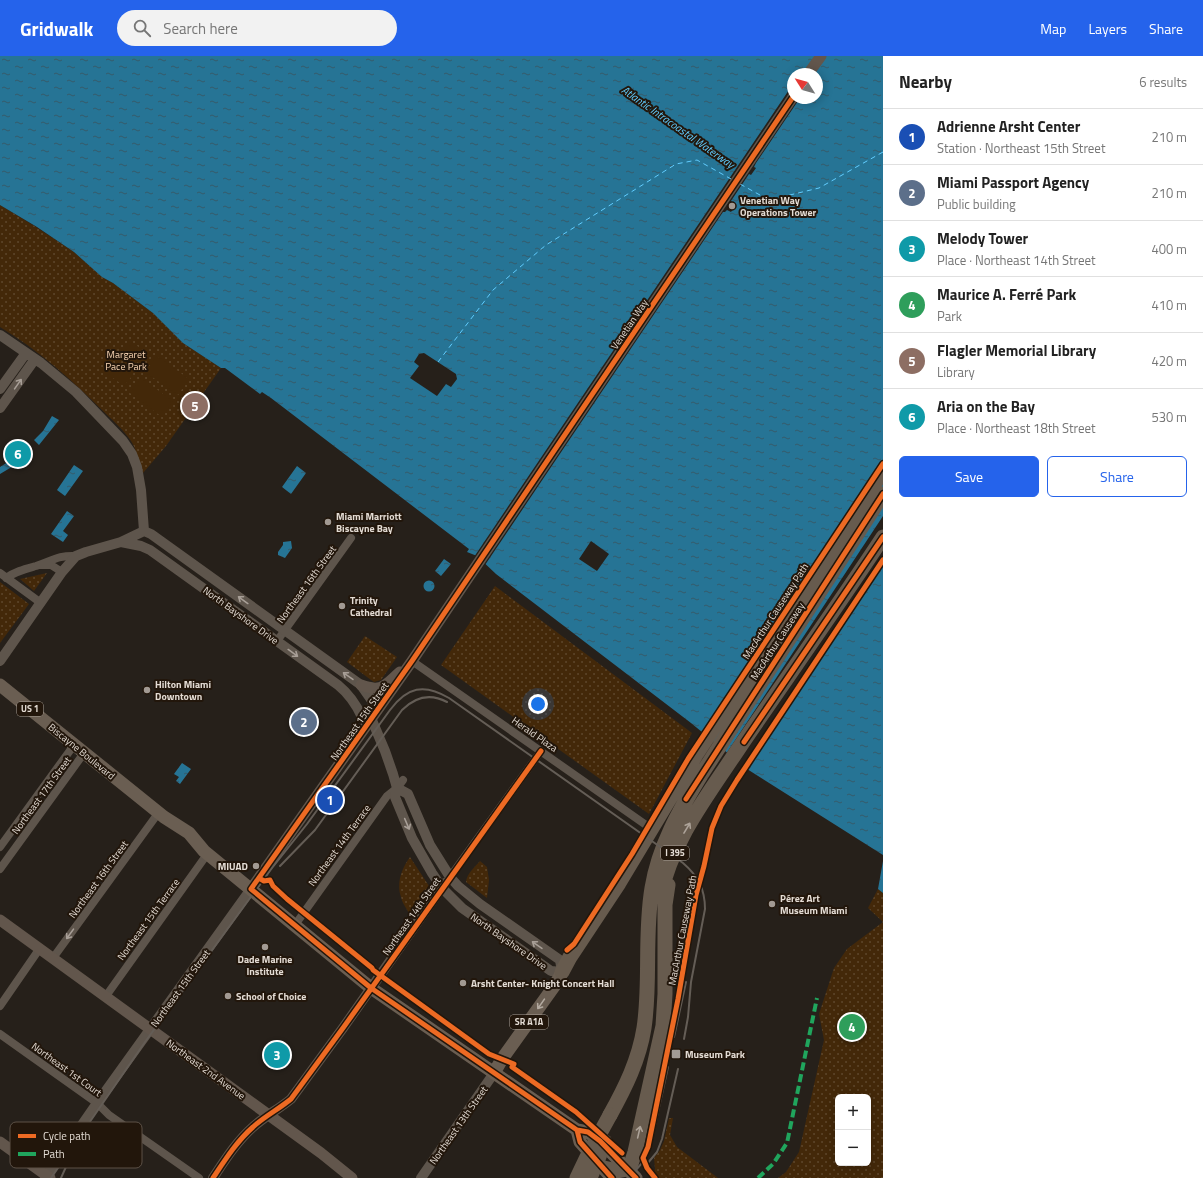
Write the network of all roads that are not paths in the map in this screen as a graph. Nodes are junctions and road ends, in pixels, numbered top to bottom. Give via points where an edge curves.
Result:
1 (820, 56) edge
2 (812, 68) edge
3 (788, 104) edge
4 (0, 335) edge
5 (26, 352) junction
6 (35, 359) junction
7 (0, 389) edge
8 (0, 408) edge
9 (883, 471) edge
10 (883, 494) edge
11 (144, 531) junction
12 (883, 537) edge
13 (351, 538) dead end
14 (121, 542) junction
15 (169, 547) junction
16 (150, 550) junction
17 (179, 554) junction
18 (76, 556) junction
19 (479, 562) joint
20 (38, 565) junction
21 (62, 572) junction
22 (3, 576) edge
23 (187, 577) junction
24 (224, 586) junction
25 (41, 603) junction
26 (285, 630) junction
27 (277, 641) junction
28 (0, 661) edge
29 (412, 661) junction
30 (0, 684) edge
31 (361, 685) junction
32 (371, 718) junction
33 (74, 745) junction
34 (541, 751) junction
35 (84, 753) junction
36 (400, 784) junction
37 (161, 814) junction
38 (646, 824) dead end
39 (0, 846) edge
40 (205, 850) junction
41 (670, 865) junction
42 (0, 869) edge
43 (450, 877) junction
44 (442, 888) junction
45 (252, 889) junction
46 (0, 920) edge
47 (295, 925) junction
48 (511, 926) junction
49 (503, 937) junction
50 (40, 948) junction
51 (53, 958) junction
52 (562, 972) junction
53 (371, 988) junction
54 (106, 996) junction
55 (0, 1006) edge
56 (150, 1028) junction
57 (0, 1034) edge
58 (494, 1073) junction
59 (97, 1102) junction
60 (268, 1114) junction
61 (613, 1118) junction
62 (84, 1122) edge
63 (119, 1122) edge
64 (577, 1130) junction
65 (142, 1138) edge
66 (0, 1142) edge
67 (10, 1149) edge
68 (35, 1168) edge
69 (53, 1168) edge
70 (608, 1173) edge
71 (634, 1175) edge
72 (47, 1177) edge
73 (200, 1178) edge
74 (213, 1178) edge
75 (352, 1178) edge
76 (421, 1178) edge
77 (577, 1178) edge
78 (590, 1178) edge

1 - 2 main road
3 - 19 main road, Venetian Way
4 - 5 street
5 - 6 street
5 - 7 street
8 -> 6 street
6 - 11 street via 76,392 132,454 141,490
9 - 52 highway via 697,753
10 - 61 highway, MacArthur Causeway / I 395 via 686,799 664,844 654,876 648,916 646,999 642,1035 632,1071
11 - 14 street
11 - 15 street, North Bayshore Drive
41 -> 12 highway, I 395 via 685,831
13 - 26 street, Northeast 16th Street
14 - 16 street, North Bayshore Drive
14 - 18 street
15 - 16 street via 158,551
15 - 17 street, North Bayshore Drive
16 - 23 street, North Bayshore Drive
17 - 23 street via 179,567
17 - 24 street, North Bayshore Drive
18 - 20 street via 64,556
18 - 21 street
19 - 29 main road, Northeast 15th Street
20 - 21 street via 51,566
20 - 22 street
21 - 25 street
22 - 25 street
23 - 24 street via 198,578 212,587
23 - 27 street, North Bayshore Drive
26 -> 24 street, North Bayshore Drive
25 - 28 street
26 - 27 street, Northeast 16th Street
31 -> 26 street, North Bayshore Drive
27 -> 32 street, North Bayshore Drive via 347,693 362,717
29 - 31 main road via 384,686 370,688
29 - 32 main road, Northeast 15th Street
29 - 34 street, Herald Plaza
30 - 33 main road, Biscayne Boulevard / US 1
31 - 32 street, North Bayshore Drive via 373,702
32 - 36 street, North Bayshore Drive
32 - 45 main road, Northeast 15th Street
33 - 35 main road, Biscayne Boulevard / US 1
33 - 39 street, Northeast 17th Street
34 - 38 street, Herald Plaza
34 - 43 street, Northeast 14th Street
35 - 37 main road, Biscayne Boulevard / US 1
35 - 42 street, Northeast 17th Street
36 - 43 street, North Bayshore Drive via 408,794 430,845
36 -> 44 street, North Bayshore Drive via 395,797 412,838
36 - 47 street, Northeast 14th Terrace via 387,796
37 - 40 main road, Biscayne Boulevard / US 1 via 189,833
37 -> 51 street, Northeast 16th Street
40 - 45 main road, Biscayne Boulevard / US 1
40 - 54 street, Northeast 15th Terrace
41 - 61 highway, I 395 via 662,887 658,912 655,1007 651,1042 639,1080
71 -> 41 highway via 631,1164 663,1026 665,905
43 - 44 street, Northeast 14th Street
43 - 48 street, North Bayshore Drive via 471,897
44 - 49 street, North Bayshore Drive via 462,908
44 - 53 street, Northeast 14th Street
45 - 47 main road, Biscayne Boulevard / US 1
45 - 56 street, Northeast 15th Street
46 - 50 main road, Northeast 2nd Avenue
47 - 53 main road, Biscayne Boulevard / US 1
48 - 49 street
52 -> 48 street, North Bayshore Drive via 560,960
49 - 52 street, North Bayshore Drive via 551,971
50 - 51 main road, Northeast 2nd Avenue
50 - 55 street
51 - 54 main road, Northeast 2nd Avenue
52 -> 58 main road, Northeast 13th Street / SR A1A
53 - 58 main road, Biscayne Boulevard / US 1
53 - 60 street, Northeast 14th Street via 290,1099
54 - 56 main road, Northeast 2nd Avenue
56 - 59 street, Northeast 15th Street
56 - 60 main road, Northeast 2nd Avenue
57 - 59 street, Northeast 1st Court
58 - 64 main road, Biscayne Boulevard / US 1
58 - 76 street, Northeast 13th Street
59 - 62 street, Northeast 15th Street
59 - 63 street, Northeast 1st Court
60 - 74 street, Northeast 14th Street via 244,1135
60 - 75 main road, Northeast 2nd Avenue
61 - 77 highway, I 395, bridge via 587,1157
61 - 78 highway, I 395, bridge
64 - 70 main road via 580,1142
64 - 71 main road, Biscayne Boulevard / US 1 via 588,1132 600,1141
65 - 73 street, Northeast 1st Court
66 - 67 main road
68 - 72 main road
69 - 72 street, Northeast 15th Street
70 - 71 highway via 617,1171

